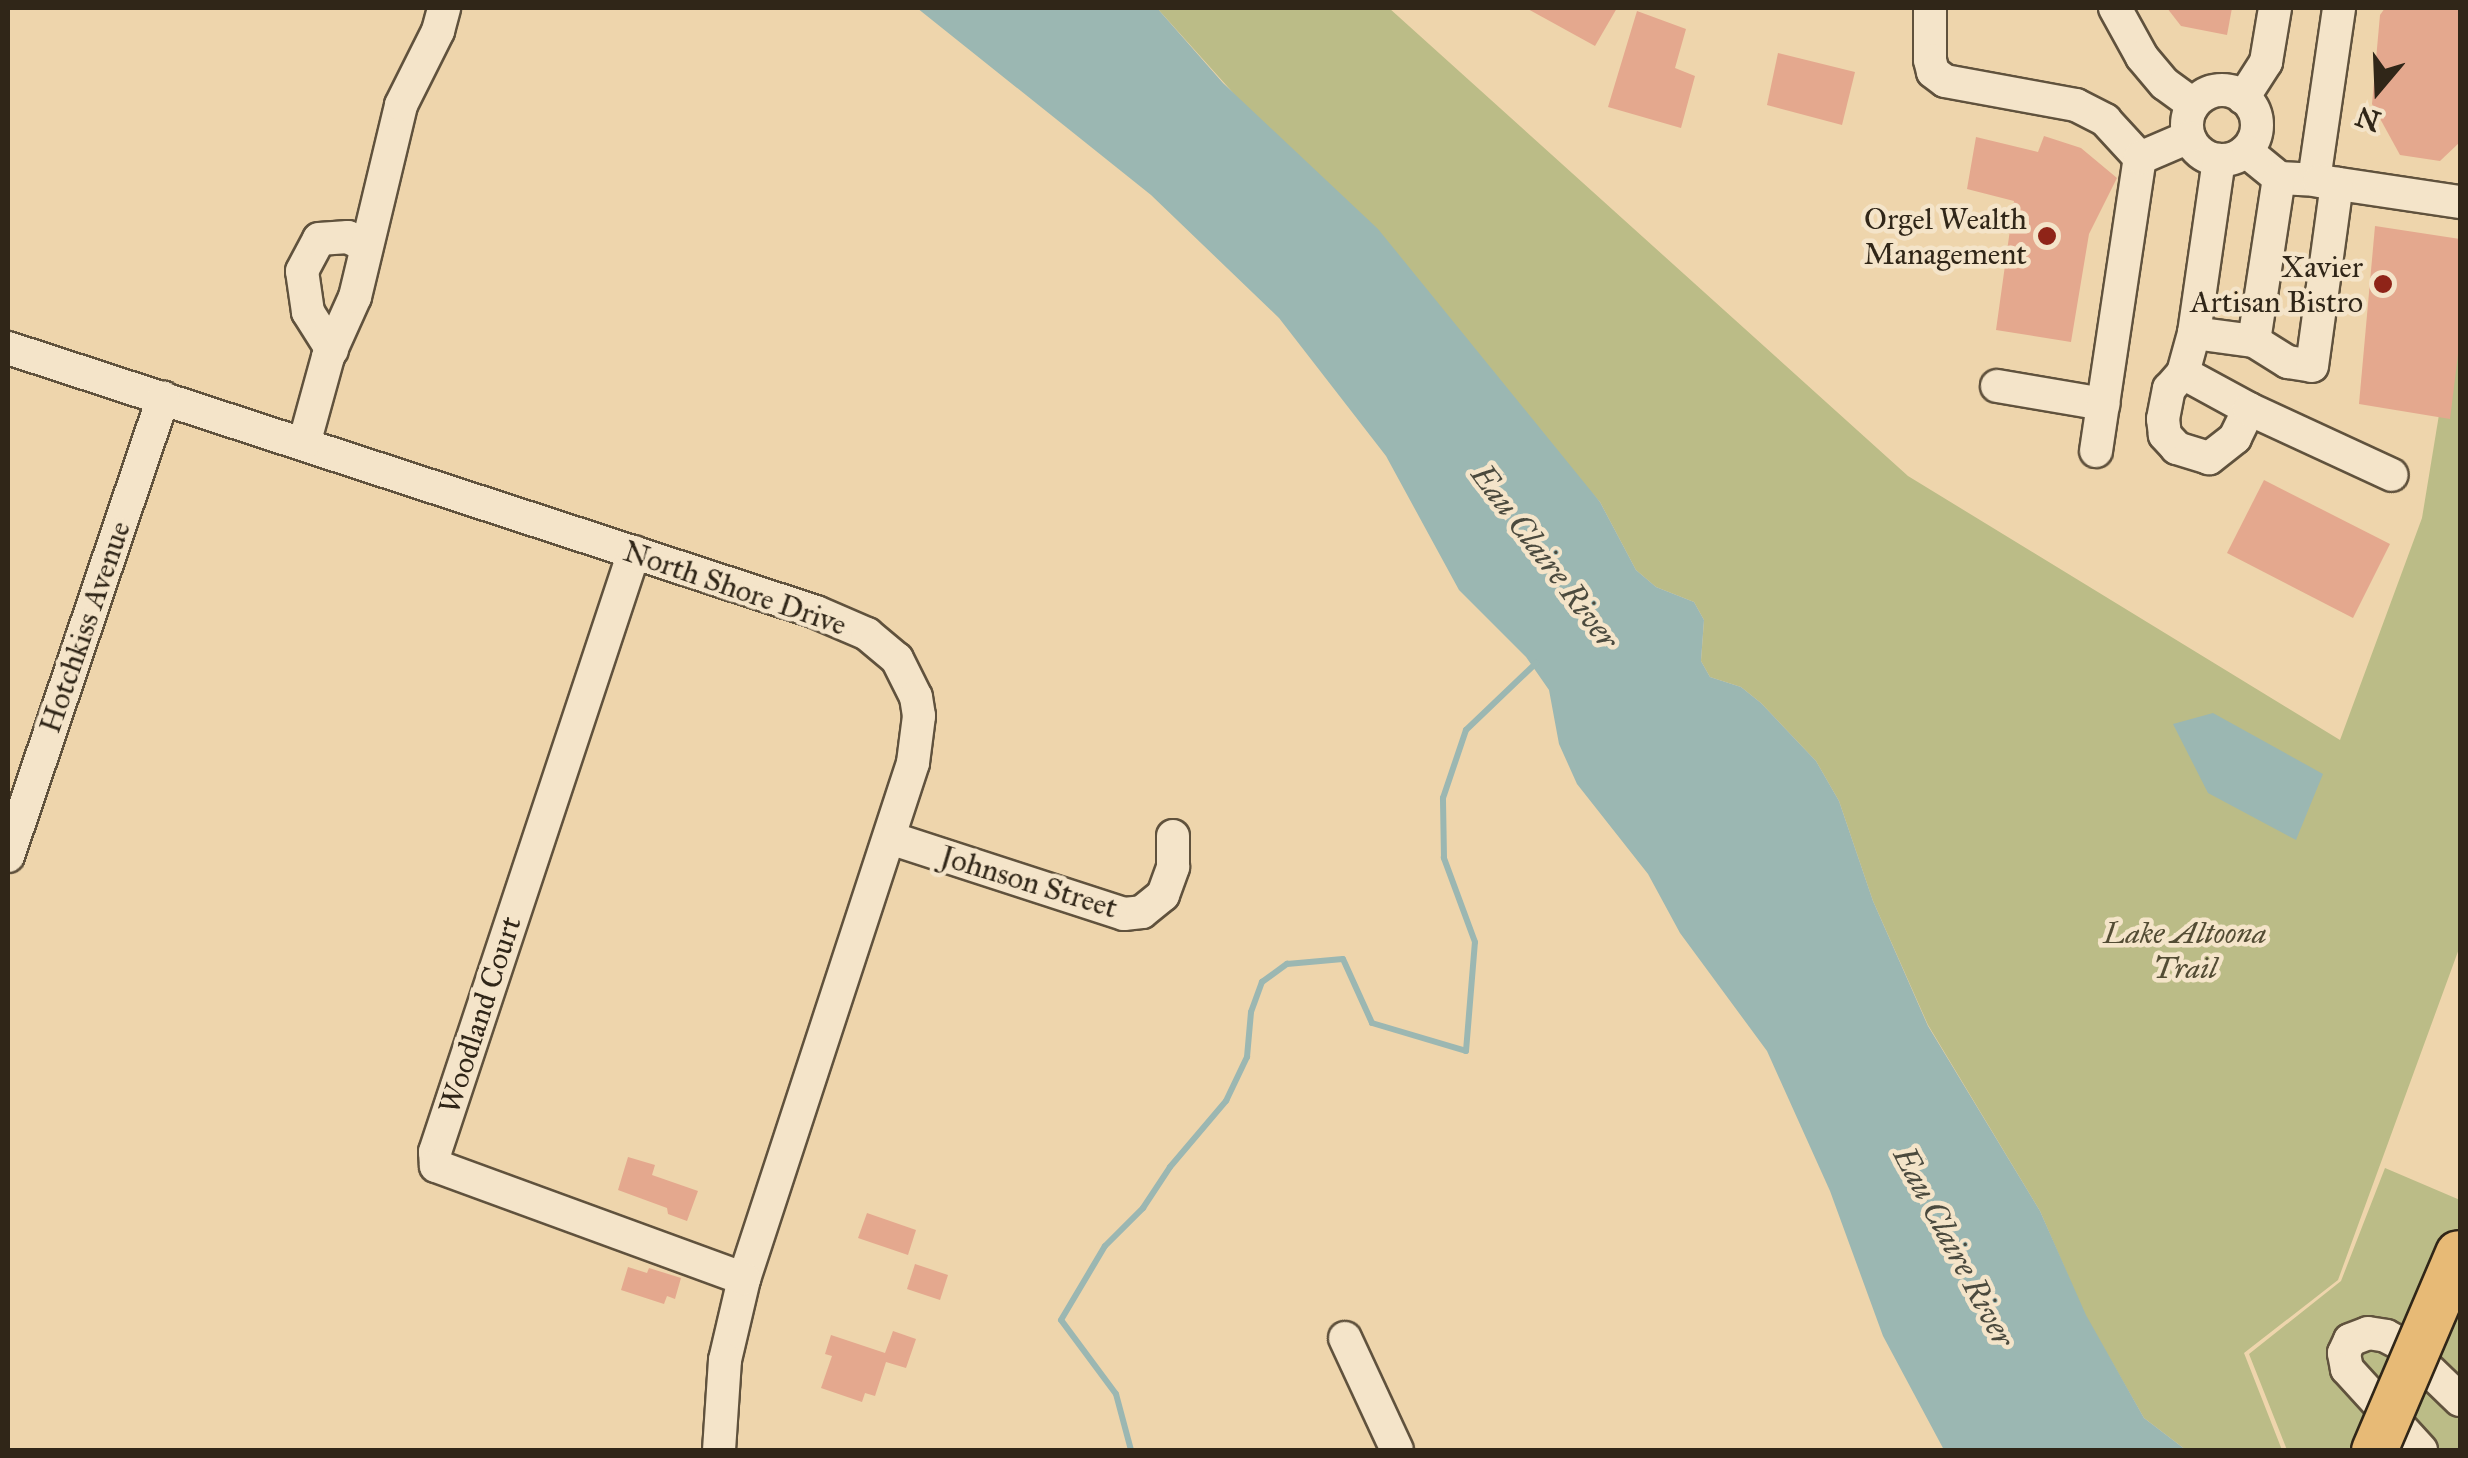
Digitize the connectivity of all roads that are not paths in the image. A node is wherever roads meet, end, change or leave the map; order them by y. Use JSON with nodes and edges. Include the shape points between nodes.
{"nodes":[{"id":1,"x":444,"y":8,"type":"edge"},
{"id":2,"x":1930,"y":8,"type":"edge"},
{"id":3,"x":2115,"y":8,"type":"edge"},
{"id":4,"x":2275,"y":8,"type":"edge"},
{"id":5,"x":2339,"y":8,"type":"edge"},
{"id":6,"x":2243,"y":98,"type":"junction"},
{"id":7,"x":2194,"y":104,"type":"junction"},
{"id":8,"x":2189,"y":137,"type":"junction"},
{"id":9,"x":2233,"y":155,"type":"junction"},
{"id":10,"x":2140,"y":158,"type":"junction"},
{"id":11,"x":2279,"y":178,"type":"junction"},
{"id":12,"x":2326,"y":182,"type":"junction"},
{"id":13,"x":2460,"y":202,"type":"edge"},
{"id":14,"x":366,"y":246,"type":"junction"},
{"id":15,"x":2194,"y":333,"type":"junction"},
{"id":16,"x":2254,"y":341,"type":"junction"},
{"id":17,"x":8,"y":348,"type":"edge"},
{"id":18,"x":332,"y":350,"type":"junction"},
{"id":19,"x":2183,"y":373,"type":"junction"},
{"id":20,"x":1997,"y":386,"type":"dead end"},
{"id":21,"x":163,"y":398,"type":"junction"},
{"id":22,"x":2103,"y":404,"type":"junction"},
{"id":23,"x":2249,"y":409,"type":"junction"},
{"id":24,"x":304,"y":444,"type":"junction"},
{"id":25,"x":2096,"y":451,"type":"dead end"},
{"id":26,"x":2392,"y":475,"type":"dead end"},
{"id":27,"x":634,"y":552,"type":"junction"},
{"id":28,"x":1174,"y":836,"type":"dead end"},
{"id":29,"x":890,"y":838,"type":"junction"},
{"id":30,"x":8,"y":856,"type":"edge"},
{"id":31,"x":2458,"y":1253,"type":"dead end"},
{"id":32,"x":744,"y":1279,"type":"junction"},
{"id":33,"x":1344,"y":1338,"type":"dead end"},
{"id":34,"x":2460,"y":1400,"type":"edge"},
{"id":35,"x":719,"y":1450,"type":"edge"},
{"id":36,"x":1397,"y":1450,"type":"edge"},
{"id":37,"x":2374,"y":1450,"type":"edge"},
{"id":38,"x":2421,"y":1450,"type":"edge"}],
"edges":[{"from":1,"to":14,"type":"street","via":[[402,105]]},
{"from":2,"to":10,"type":"street","via":[[1930,60],[1945,81],[2076,105],[2106,120]]},
{"from":3,"to":7,"type":"street","via":[[2142,57]]},
{"from":4,"to":6,"type":"street","via":[[2266,62]]},
{"from":5,"to":12,"type":"street"},
{"from":6,"to":7,"type":"street","via":[[2217,91]]},
{"from":6,"to":9,"type":"street","via":[[2256,124]]},
{"from":7,"to":8,"type":"street"},
{"from":8,"to":9,"type":"street","via":[[2200,153]]},
{"from":8,"to":10,"type":"street"},
{"from":9,"to":11,"type":"street"},
{"from":9,"to":15,"type":"street"},
{"from":10,"to":22,"type":"street"},
{"from":11,"to":12,"type":"street"},
{"from":11,"to":16,"type":"street"},
{"from":12,"to":13,"type":"street"},
{"from":12,"to":16,"type":"street","via":[[2312,366],[2288,362]]},
{"from":14,"to":18,"type":"street","via":[[356,297]]},
{"from":14,"to":18,"type":"street","via":[[348,237],[319,239],[302,271],[308,312]]},
{"from":15,"to":16,"type":"street"},
{"from":15,"to":19,"type":"street"},
{"from":17,"to":21,"type":"street","name":"North Shore Drive"},
{"from":18,"to":24,"type":"street"},
{"from":19,"to":23,"type":"street"},
{"from":19,"to":23,"type":"street","via":[[2169,389],[2163,419],[2176,448],[2209,458],[2222,452]]},
{"from":20,"to":22,"type":"street"},
{"from":21,"to":24,"type":"street","name":"North Shore Drive"},
{"from":21,"to":30,"type":"street","name":"Hotchkiss Avenue"},
{"from":22,"to":25,"type":"street"},
{"from":23,"to":26,"type":"street"},
{"from":24,"to":27,"type":"street","name":"North Shore Drive"},
{"from":27,"to":29,"type":"street","name":"North Shore Drive","via":[[846,624],[897,660],[920,716]]},
{"from":27,"to":32,"type":"street","name":"Woodland Court","via":[[435,1152],[436,1166]]},
{"from":28,"to":29,"type":"street","name":"Johnson Street","via":[[1163,894],[1142,912],[1124,914]]},
{"from":29,"to":32,"type":"street","name":"North Shore Drive"},
{"from":31,"to":37,"type":"highway","bridge":true},
{"from":32,"to":35,"type":"street","name":"North Shore Drive","via":[[725,1360]]},
{"from":33,"to":36,"type":"street"},
{"from":34,"to":38,"type":"street","via":[[2386,1336],[2350,1340],[2347,1369]]}]}
